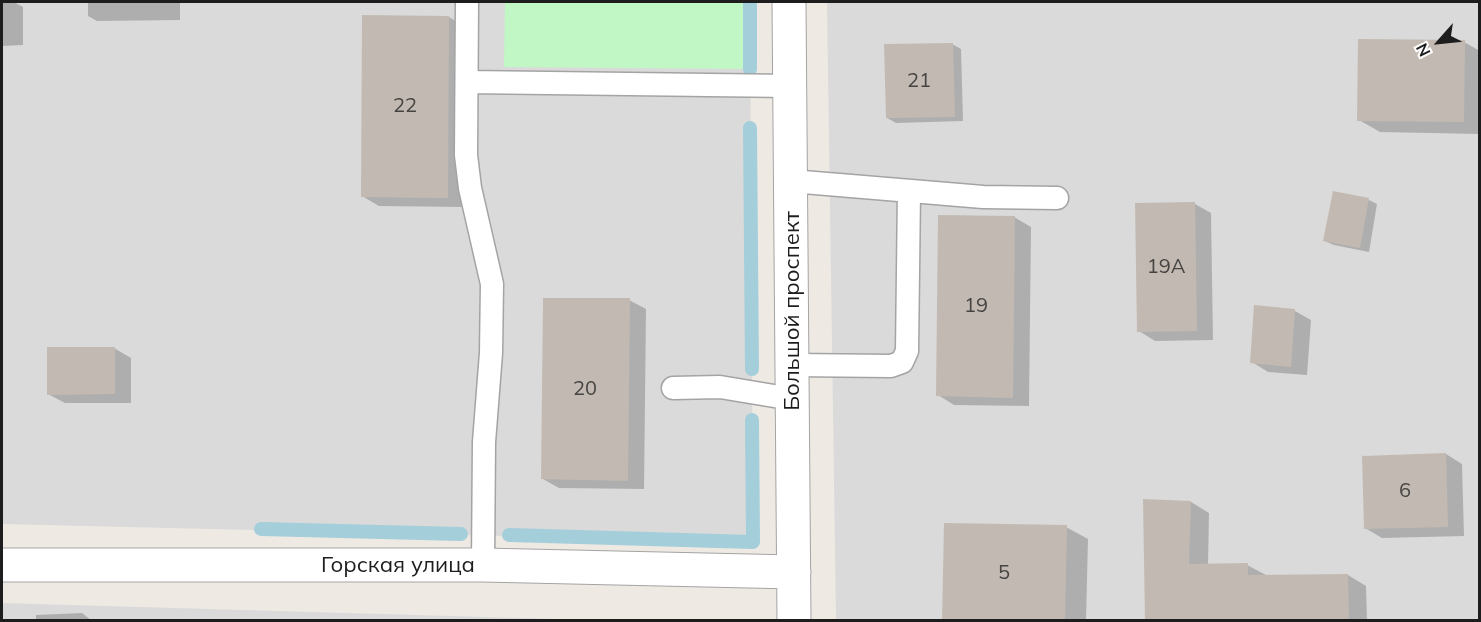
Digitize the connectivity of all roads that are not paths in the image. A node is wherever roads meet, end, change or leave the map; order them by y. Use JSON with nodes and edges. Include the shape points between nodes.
{"nodes":[{"id":1,"x":467,"y":2,"type":"edge"},
{"id":2,"x":789,"y":2,"type":"edge"},
{"id":3,"x":467,"y":82,"type":"junction"},
{"id":4,"x":790,"y":86,"type":"junction"},
{"id":5,"x":791,"y":182,"type":"junction"},
{"id":6,"x":909,"y":191,"type":"junction"},
{"id":7,"x":1057,"y":198,"type":"dead end"},
{"id":8,"x":792,"y":365,"type":"junction"},
{"id":9,"x":673,"y":388,"type":"dead end"},
{"id":10,"x":792,"y":399,"type":"junction"},
{"id":11,"x":2,"y":565,"type":"edge"},
{"id":12,"x":483,"y":565,"type":"junction"},
{"id":13,"x":794,"y":572,"type":"junction"},
{"id":14,"x":794,"y":621,"type":"edge"}],
"edges":[{"from":1,"to":3,"type":"lane"},
{"from":2,"to":4,"type":"street","name":"Большой проспект"},
{"from":3,"to":4,"type":"lane"},
{"from":3,"to":12,"type":"lane","via":[[466,155],[492,284]]},
{"from":4,"to":5,"type":"street","name":"Большой проспект"},
{"from":5,"to":6,"type":"lane"},
{"from":5,"to":8,"type":"street","name":"Большой проспект"},
{"from":6,"to":7,"type":"lane"},
{"from":6,"to":8,"type":"lane","via":[[907,351],[902,362],[891,366]]},
{"from":8,"to":10,"type":"street","name":"Большой проспект"},
{"from":9,"to":10,"type":"lane","via":[[720,387]]},
{"from":10,"to":13,"type":"street","name":"Большой проспект"},
{"from":11,"to":12,"type":"street","name":"Горская улица"},
{"from":12,"to":13,"type":"street","name":"Горская улица"},
{"from":13,"to":14,"type":"street","name":"Большой проспект"}]}
